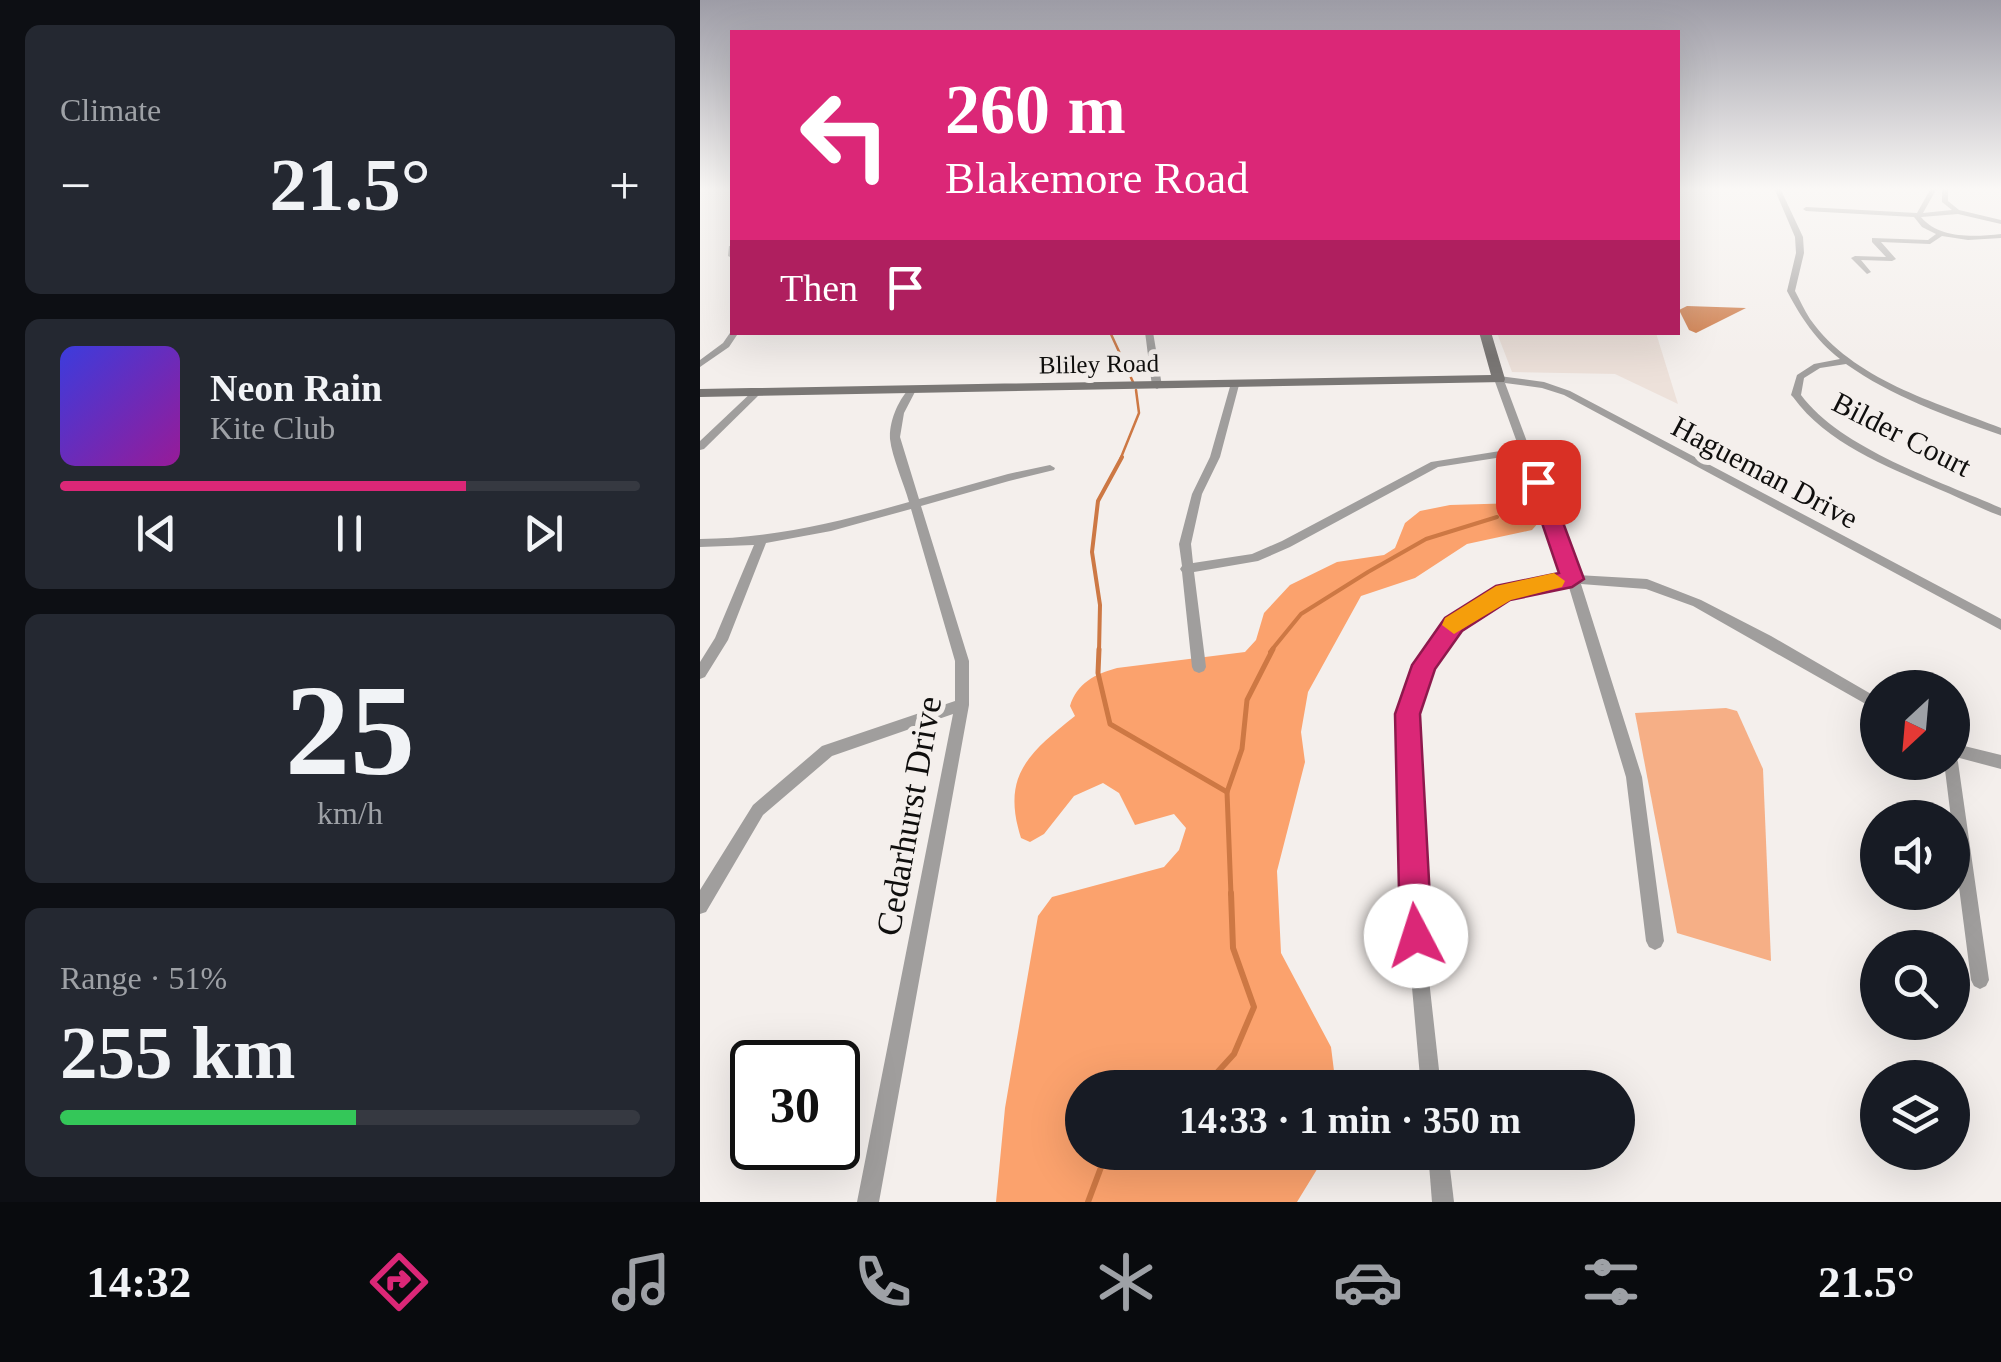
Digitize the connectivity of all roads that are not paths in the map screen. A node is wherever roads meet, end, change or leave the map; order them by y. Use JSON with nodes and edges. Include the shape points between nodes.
{"nodes":[{"id":1,"x":1799,"y":244,"type":"edge"},
{"id":2,"x":1879,"y":244,"type":"edge"},
{"id":3,"x":1867,"y":272,"type":"dead end"},
{"id":4,"x":732,"y":335,"type":"edge"},
{"id":5,"x":1149,"y":335,"type":"edge"},
{"id":6,"x":1486,"y":335,"type":"edge"},
{"id":7,"x":1845,"y":361,"type":"junction"},
{"id":8,"x":700,"y":364,"type":"edge"},
{"id":9,"x":1499,"y":379,"type":"junction"},
{"id":10,"x":1234,"y":385,"type":"junction"},
{"id":11,"x":1157,"y":386,"type":"junction"},
{"id":12,"x":911,"y":390,"type":"junction"},
{"id":13,"x":758,"y":392,"type":"junction"},
{"id":14,"x":700,"y":393,"type":"edge"},
{"id":15,"x":2001,"y":432,"type":"edge"},
{"id":16,"x":700,"y":447,"type":"edge"},
{"id":17,"x":1526,"y":450,"type":"junction"},
{"id":18,"x":1050,"y":468,"type":"dead end"},
{"id":19,"x":913,"y":506,"type":"junction"},
{"id":20,"x":2001,"y":512,"type":"edge"},
{"id":21,"x":761,"y":541,"type":"junction"},
{"id":22,"x":700,"y":543,"type":"edge"},
{"id":23,"x":1186,"y":569,"type":"junction"},
{"id":24,"x":1572,"y":579,"type":"junction"},
{"id":25,"x":2001,"y":626,"type":"edge"},
{"id":26,"x":1199,"y":666,"type":"dead end"},
{"id":27,"x":700,"y":673,"type":"edge"},
{"id":28,"x":1860,"y":695,"type":"edge"},
{"id":29,"x":962,"y":705,"type":"junction"},
{"id":30,"x":1970,"y":753,"type":"edge"},
{"id":31,"x":2001,"y":762,"type":"edge"},
{"id":32,"x":1953,"y":780,"type":"edge"},
{"id":33,"x":700,"y":906,"type":"edge"},
{"id":34,"x":1655,"y":942,"type":"dead end"},
{"id":35,"x":1980,"y":980,"type":"dead end"},
{"id":36,"x":1430,"y":1070,"type":"edge"},
{"id":37,"x":1440,"y":1170,"type":"edge"},
{"id":38,"x":868,"y":1202,"type":"edge"},
{"id":39,"x":1443,"y":1202,"type":"edge"}],
"edges":[{"from":1,"to":7,"type":"street","via":[[1793,296]]},
{"from":2,"to":3,"type":"street","via":[[1892,259],[1855,258]]},
{"from":4,"to":8,"type":"street"},
{"from":5,"to":11,"type":"street"},
{"from":6,"to":9,"type":"street"},
{"from":7,"to":15,"type":"street"},
{"from":7,"to":20,"type":"street","name":"Bilder Court","via":[[1800,376],[1796,395],[1812,418]]},
{"from":9,"to":10,"type":"street","name":"Bliley Road"},
{"from":9,"to":17,"type":"street"},
{"from":9,"to":25,"type":"street","name":"Hagueman Drive","via":[[1568,393]]},
{"from":10,"to":11,"type":"street","name":"Bliley Road"},
{"from":10,"to":23,"type":"street","via":[[1215,457],[1197,494]]},
{"from":11,"to":12,"type":"street","name":"Bliley Road"},
{"from":12,"to":13,"type":"street","name":"Bliley Road"},
{"from":12,"to":19,"type":"street","name":"Cedarhurst Drive","via":[[894,437]]},
{"from":13,"to":14,"type":"street","name":"Bliley Road"},
{"from":13,"to":16,"type":"street"},
{"from":17,"to":23,"type":"street","via":[[1435,464],[1254,558]]},
{"from":17,"to":24,"type":"street"},
{"from":18,"to":19,"type":"street"},
{"from":19,"to":21,"type":"street"},
{"from":19,"to":29,"type":"street","name":"Cedarhurst Drive","via":[[962,661]]},
{"from":21,"to":22,"type":"street"},
{"from":21,"to":27,"type":"street","via":[[721,640]]},
{"from":23,"to":26,"type":"street"},
{"from":24,"to":28,"type":"street","via":[[1646,584],[1697,604]]},
{"from":24,"to":34,"type":"street","via":[[1634,778]]},
{"from":24,"to":36,"type":"street","via":[[1504,592],[1454,624],[1424,665],[1408,714],[1412,898]]},
{"from":29,"to":33,"type":"street","via":[[827,751],[758,810]]},
{"from":29,"to":38,"type":"street","name":"Cedarhurst Drive"},
{"from":30,"to":31,"type":"street"},
{"from":32,"to":35,"type":"street"},
{"from":37,"to":39,"type":"street"}]}
